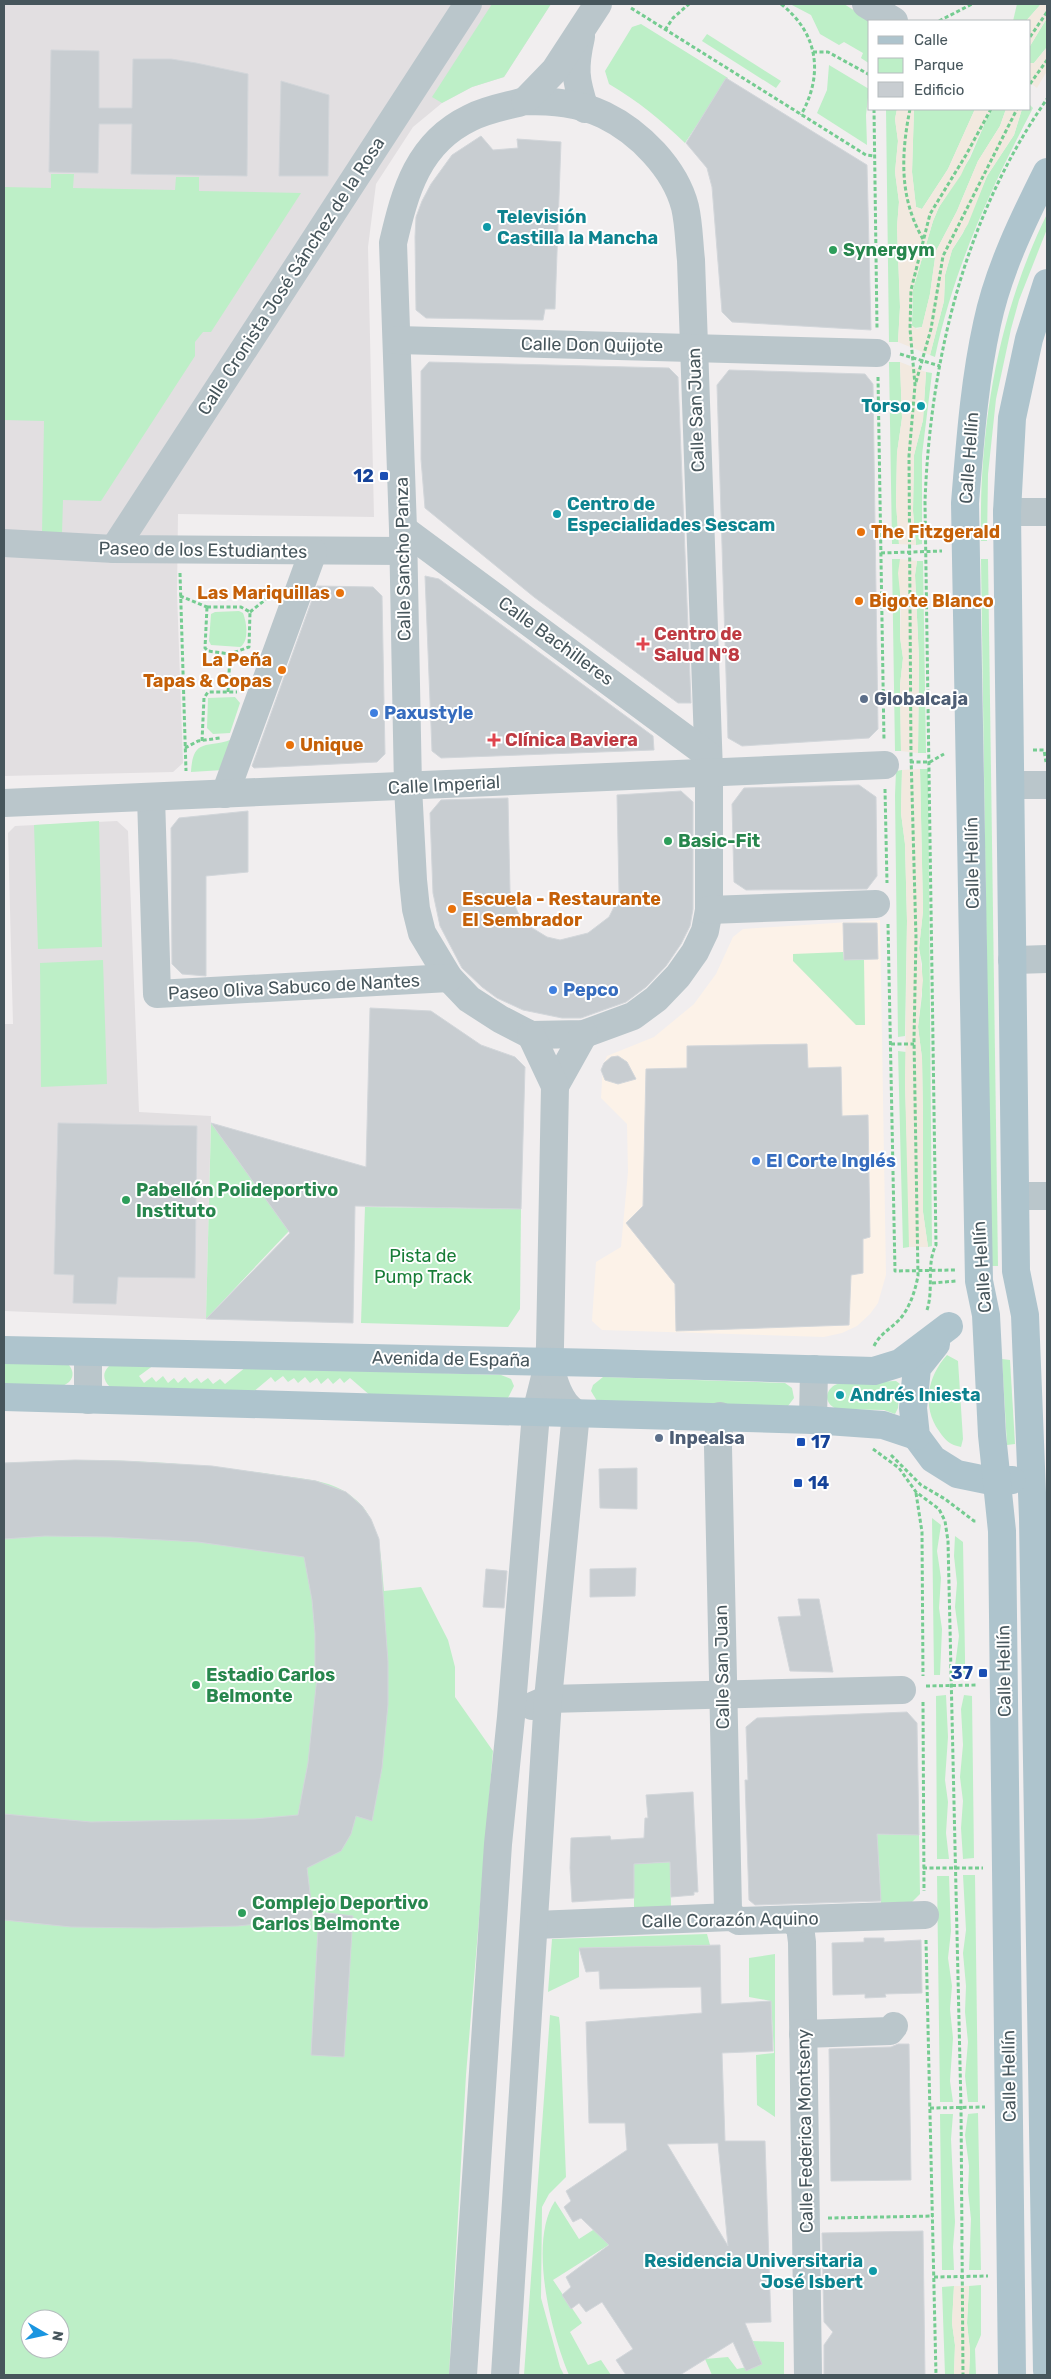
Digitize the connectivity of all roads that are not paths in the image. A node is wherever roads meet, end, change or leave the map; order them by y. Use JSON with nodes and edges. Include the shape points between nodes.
{"nodes":[{"id":1,"x":468,"y":4,"type":"edge"},
{"id":2,"x":598,"y":4,"type":"edge"},
{"id":3,"x":866,"y":4,"type":"edge"},
{"id":4,"x":892,"y":20,"type":"edge"},
{"id":5,"x":583,"y":27,"type":"junction"},
{"id":6,"x":526,"y":101,"type":"junction"},
{"id":7,"x":585,"y":109,"type":"junction"},
{"id":8,"x":1047,"y":172,"type":"edge"},
{"id":9,"x":1047,"y":283,"type":"edge"},
{"id":10,"x":397,"y":340,"type":"junction"},
{"id":11,"x":694,"y":347,"type":"junction"},
{"id":12,"x":877,"y":353,"type":"road end"},
{"id":13,"x":1007,"y":512,"type":"junction"},
{"id":14,"x":1047,"y":512,"type":"edge"},
{"id":15,"x":403,"y":540,"type":"junction"},
{"id":16,"x":4,"y":543,"type":"edge"},
{"id":17,"x":114,"y":549,"type":"junction"},
{"id":18,"x":313,"y":552,"type":"junction"},
{"id":19,"x":709,"y":763,"type":"junction"},
{"id":20,"x":885,"y":765,"type":"road end"},
{"id":21,"x":1011,"y":785,"type":"junction"},
{"id":22,"x":1047,"y":785,"type":"edge"},
{"id":23,"x":408,"y":787,"type":"junction"},
{"id":24,"x":225,"y":794,"type":"junction"},
{"id":25,"x":151,"y":797,"type":"junction"},
{"id":26,"x":4,"y":803,"type":"edge"},
{"id":27,"x":884,"y":901,"type":"road end"},
{"id":28,"x":709,"y":910,"type":"junction"},
{"id":29,"x":1012,"y":960,"type":"junction"},
{"id":30,"x":1047,"y":960,"type":"edge"},
{"id":31,"x":449,"y":978,"type":"junction"},
{"id":32,"x":584,"y":1034,"type":"junction"},
{"id":33,"x":531,"y":1035,"type":"junction"},
{"id":34,"x":555,"y":1086,"type":"junction"},
{"id":35,"x":1016,"y":1196,"type":"junction"},
{"id":36,"x":1047,"y":1196,"type":"edge"},
{"id":37,"x":986,"y":1315,"type":"junction"},
{"id":38,"x":1036,"y":1322,"type":"edge"},
{"id":39,"x":949,"y":1326,"type":"junction"},
{"id":40,"x":4,"y":1350,"type":"edge"},
{"id":41,"x":88,"y":1352,"type":"junction"},
{"id":42,"x":549,"y":1361,"type":"junction"},
{"id":43,"x":814,"y":1369,"type":"junction"},
{"id":44,"x":4,"y":1397,"type":"edge"},
{"id":45,"x":88,"y":1400,"type":"junction"},
{"id":46,"x":576,"y":1413,"type":"junction"},
{"id":47,"x":536,"y":1414,"type":"junction"},
{"id":48,"x":720,"y":1416,"type":"junction"},
{"id":49,"x":813,"y":1420,"type":"junction"},
{"id":50,"x":916,"y":1436,"type":"junction"},
{"id":51,"x":1040,"y":1473,"type":"edge"},
{"id":52,"x":996,"y":1482,"type":"junction"},
{"id":53,"x":1041,"y":1685,"type":"edge"},
{"id":54,"x":902,"y":1690,"type":"road end"},
{"id":55,"x":722,"y":1693,"type":"junction"},
{"id":56,"x":548,"y":1699,"type":"junction"},
{"id":57,"x":511,"y":1716,"type":"junction"},
{"id":58,"x":925,"y":1915,"type":"dead end"},
{"id":59,"x":732,"y":1917,"type":"junction"},
{"id":60,"x":792,"y":1920,"type":"junction"},
{"id":61,"x":535,"y":1925,"type":"junction"},
{"id":62,"x":1044,"y":1954,"type":"edge"},
{"id":63,"x":894,"y":2026,"type":"dead end"},
{"id":64,"x":804,"y":2034,"type":"junction"},
{"id":65,"x":1045,"y":2045,"type":"edge"},
{"id":66,"x":1047,"y":2371,"type":"edge"},
{"id":67,"x":463,"y":2375,"type":"edge"},
{"id":68,"x":505,"y":2375,"type":"edge"},
{"id":69,"x":808,"y":2375,"type":"edge"},
{"id":70,"x":1012,"y":2375,"type":"edge"}],
"edges":[{"from":1,"to":17,"type":"street","name":"Calle Cronista José Sánchez de la Rosa"},
{"from":2,"to":5,"type":"street"},
{"from":3,"to":4,"type":"street"},
{"from":5,"to":6,"type":"street","via":[[555,70]]},
{"from":5,"to":7,"type":"street","via":[[575,63]]},
{"from":6,"to":7,"type":"street","name":"Calle San Juan","via":[[553,102]]},
{"from":6,"to":10,"type":"street","name":"Calle Sancho Panza","via":[[471,117],[443,135],[420,163],[404,198],[394,243]]},
{"from":7,"to":11,"type":"street","name":"Calle San Juan","via":[[603,115],[638,138],[661,160],[677,190],[689,232]]},
{"from":8,"to":37,"type":"main road","name":"Calle Hellín","via":[[1014,238],[987,323],[972,410],[965,503],[979,1271]]},
{"from":9,"to":13,"type":"main road","name":"Calle Hellín","via":[[1029,339],[1012,418]]},
{"from":10,"to":11,"type":"street","name":"Calle Don Quijote"},
{"from":10,"to":15,"type":"street","name":"Calle Sancho Panza"},
{"from":11,"to":12,"type":"street","name":"Calle Don Quijote"},
{"from":11,"to":19,"type":"street","name":"Calle San Juan"},
{"from":13,"to":14,"type":"street"},
{"from":13,"to":21,"type":"main road","name":"Calle Hellín"},
{"from":15,"to":18,"type":"street","name":"Paseo de los Estudiantes"},
{"from":15,"to":19,"type":"street","name":"Calle Bachilleres"},
{"from":15,"to":23,"type":"street","name":"Calle Sancho Panza"},
{"from":16,"to":17,"type":"street","name":"Paseo de los Estudiantes"},
{"from":17,"to":18,"type":"street","name":"Paseo de los Estudiantes"},
{"from":18,"to":24,"type":"street"},
{"from":19,"to":20,"type":"street","name":"Calle Imperial"},
{"from":19,"to":23,"type":"street","name":"Calle Imperial"},
{"from":19,"to":28,"type":"street","name":"Calle San Juan"},
{"from":21,"to":22,"type":"street"},
{"from":21,"to":29,"type":"main road","name":"Calle Hellín"},
{"from":23,"to":24,"type":"street","name":"Calle Imperial"},
{"from":23,"to":31,"type":"street","name":"Calle Sancho Panza","via":[[416,909],[422,933]]},
{"from":24,"to":25,"type":"street","name":"Calle Imperial"},
{"from":25,"to":26,"type":"street","name":"Calle Imperial"},
{"from":25,"to":31,"type":"street","name":"Paseo Oliva Sabuco de Nantes","via":[[157,994]]},
{"from":27,"to":28,"type":"street"},
{"from":28,"to":32,"type":"street","name":"Calle San Juan","via":[[695,952],[661,993],[633,1016]]},
{"from":29,"to":30,"type":"street"},
{"from":29,"to":35,"type":"main road","name":"Calle Hellín"},
{"from":31,"to":33,"type":"street","name":"Calle Sancho Panza","via":[[469,999]]},
{"from":32,"to":33,"type":"street","name":"Calle San Juan"},
{"from":32,"to":34,"type":"street"},
{"from":33,"to":34,"type":"street"},
{"from":34,"to":42,"type":"street"},
{"from":35,"to":36,"type":"street"},
{"from":35,"to":38,"type":"main road","name":"Calle Hellín","via":[[1016,1271]]},
{"from":37,"to":38,"type":"main road","name":"Avenida de España"},
{"from":37,"to":39,"type":"main road","name":"Avenida de España"},
{"from":37,"to":52,"type":"main road","name":"Calle Hellín"},
{"from":38,"to":51,"type":"main road","name":"Calle Hellín"},
{"from":39,"to":43,"type":"main road","name":"Avenida de España","via":[[900,1363],[874,1371]]},
{"from":39,"to":50,"type":"main road","via":[[917,1368],[913,1408]]},
{"from":40,"to":41,"type":"main road","name":"Avenida de España"},
{"from":41,"to":42,"type":"main road","name":"Avenida de España"},
{"from":41,"to":45,"type":"street"},
{"from":42,"to":43,"type":"main road","name":"Avenida de España"},
{"from":42,"to":46,"type":"street","via":[[563,1399]]},
{"from":42,"to":47,"type":"street"},
{"from":43,"to":49,"type":"street"},
{"from":44,"to":45,"type":"main road"},
{"from":45,"to":47,"type":"main road"},
{"from":46,"to":47,"type":"main road"},
{"from":46,"to":48,"type":"main road"},
{"from":46,"to":56,"type":"street"},
{"from":47,"to":57,"type":"street"},
{"from":48,"to":49,"type":"main road"},
{"from":48,"to":55,"type":"street","name":"Calle San Juan"},
{"from":49,"to":50,"type":"main road","via":[[872,1423]]},
{"from":50,"to":52,"type":"main road","via":[[933,1459],[958,1474]]},
{"from":51,"to":52,"type":"main road"},
{"from":51,"to":53,"type":"main road","name":"Calle Hellín"},
{"from":52,"to":70,"type":"main road","name":"Calle Hellín","via":[[1002,1531]]},
{"from":53,"to":62,"type":"main road","name":"Calle Hellín"},
{"from":54,"to":55,"type":"street"},
{"from":55,"to":56,"type":"street"},
{"from":55,"to":59,"type":"street","name":"Calle San Juan","via":[[728,1910]]},
{"from":56,"to":57,"type":"street"},
{"from":56,"to":61,"type":"street"},
{"from":57,"to":67,"type":"street","via":[[498,1844]]},
{"from":58,"to":60,"type":"street","name":"Calle Corazón Aquino"},
{"from":59,"to":60,"type":"street","name":"Calle Corazón Aquino","via":[[738,1921]]},
{"from":59,"to":61,"type":"street","name":"Calle Corazón Aquino"},
{"from":60,"to":64,"type":"street","name":"Calle Federica Montseny","via":[[800,1927],[802,1942]]},
{"from":61,"to":68,"type":"street"},
{"from":62,"to":65,"type":"main road","name":"Calle Hellín"},
{"from":63,"to":64,"type":"street","via":[[890,2031]]},
{"from":64,"to":69,"type":"street","name":"Calle Federica Montseny"},
{"from":65,"to":66,"type":"main road","name":"Calle Hellín"}]}
